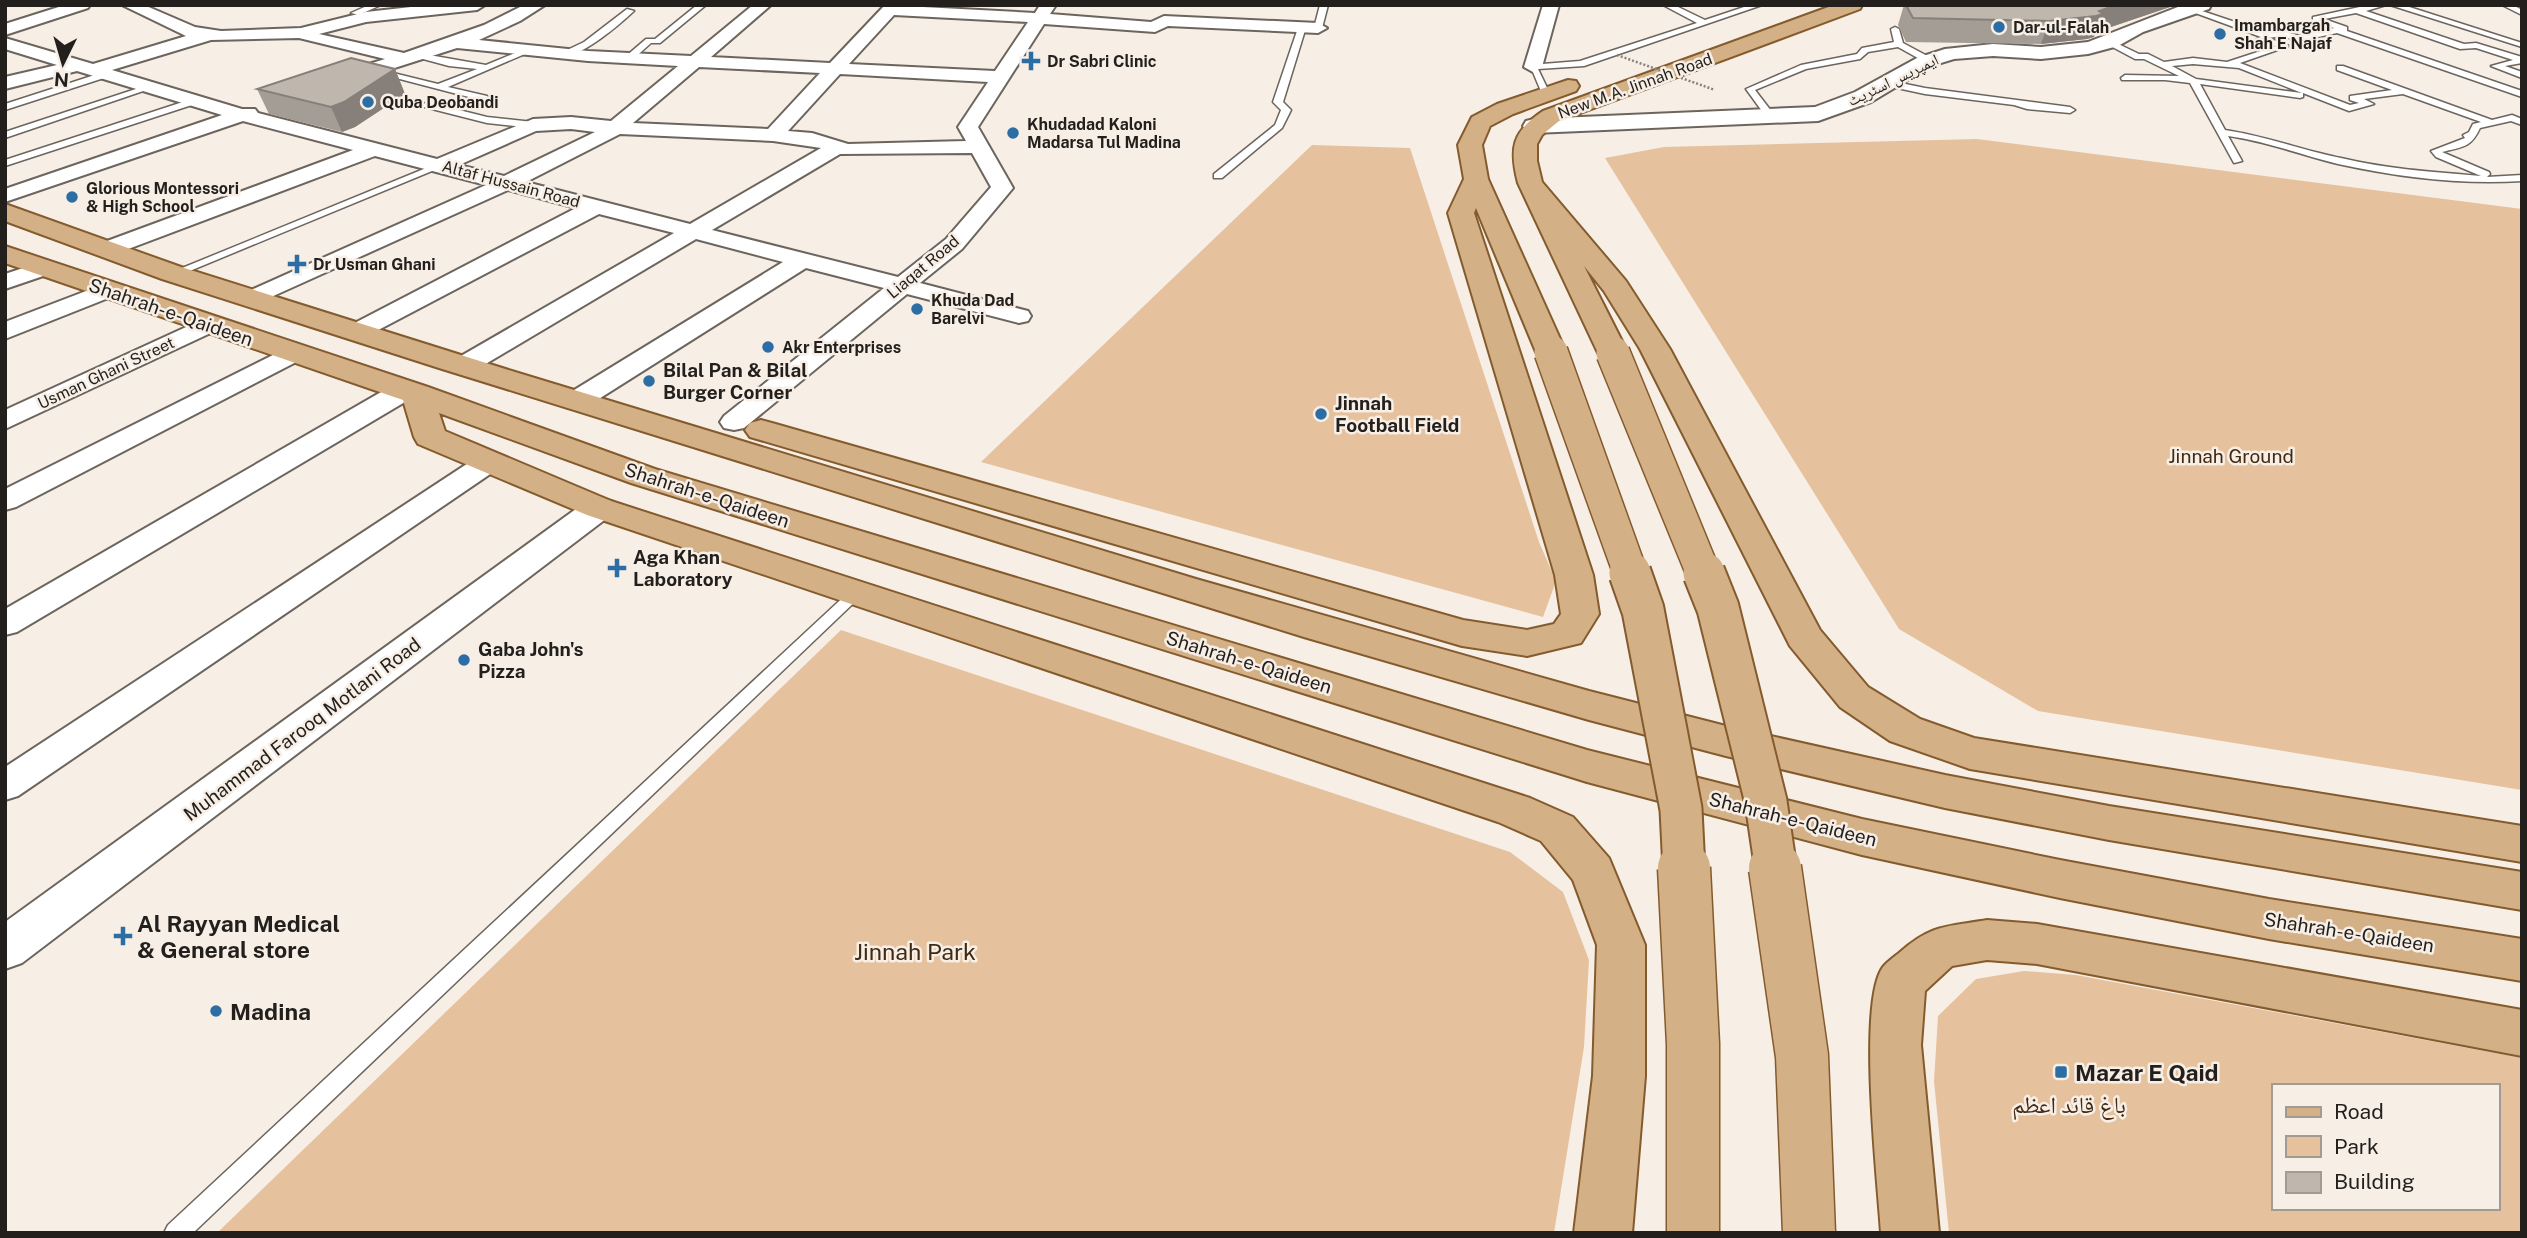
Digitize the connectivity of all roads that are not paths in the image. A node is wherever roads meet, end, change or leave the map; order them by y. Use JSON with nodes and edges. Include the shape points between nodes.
{"nodes":[{"id":1,"x":82,"y":5,"type":"edge"},
{"id":2,"x":130,"y":5,"type":"edge"},
{"id":3,"x":477,"y":5,"type":"edge"},
{"id":4,"x":537,"y":5,"type":"edge"},
{"id":5,"x":702,"y":5,"type":"edge"},
{"id":6,"x":763,"y":5,"type":"edge"},
{"id":7,"x":1324,"y":5,"type":"edge"},
{"id":8,"x":1551,"y":5,"type":"edge"},
{"id":9,"x":1667,"y":5,"type":"edge"},
{"id":10,"x":1731,"y":5,"type":"edge"},
{"id":11,"x":1853,"y":5,"type":"edge"},
{"id":12,"x":2344,"y":5,"type":"edge"},
{"id":13,"x":2382,"y":5,"type":"edge"},
{"id":14,"x":2394,"y":5,"type":"edge"},
{"id":15,"x":2505,"y":5,"type":"edge"},
{"id":16,"x":2197,"y":7,"type":"edge"},
{"id":17,"x":892,"y":8,"type":"edge"},
{"id":18,"x":1768,"y":8,"type":"edge"},
{"id":19,"x":416,"y":9,"type":"edge"},
{"id":20,"x":1742,"y":10,"type":"junction"},
{"id":21,"x":374,"y":11,"type":"edge"},
{"id":22,"x":2360,"y":11,"type":"junction"},
{"id":23,"x":630,"y":12,"type":"dead end"},
{"id":24,"x":1043,"y":12,"type":"edge"},
{"id":25,"x":2522,"y":13,"type":"edge"},
{"id":26,"x":1704,"y":23,"type":"junction"},
{"id":27,"x":1310,"y":27,"type":"junction"},
{"id":28,"x":1895,"y":29,"type":"dead end"},
{"id":29,"x":5,"y":30,"type":"edge"},
{"id":30,"x":2337,"y":30,"type":"junction"},
{"id":31,"x":301,"y":33,"type":"junction"},
{"id":32,"x":205,"y":36,"type":"junction"},
{"id":33,"x":2267,"y":36,"type":"junction"},
{"id":34,"x":5,"y":43,"type":"edge"},
{"id":35,"x":453,"y":43,"type":"junction"},
{"id":36,"x":2109,"y":43,"type":"junction"},
{"id":37,"x":1899,"y":44,"type":"junction"},
{"id":38,"x":530,"y":50,"type":"junction"},
{"id":39,"x":2494,"y":51,"type":"junction"},
{"id":40,"x":566,"y":54,"type":"junction"},
{"id":41,"x":408,"y":56,"type":"junction"},
{"id":42,"x":628,"y":59,"type":"junction"},
{"id":43,"x":1928,"y":60,"type":"junction"},
{"id":44,"x":2522,"y":60,"type":"edge"},
{"id":45,"x":696,"y":62,"type":"junction"},
{"id":46,"x":2163,"y":65,"type":"junction"},
{"id":47,"x":2224,"y":66,"type":"junction"},
{"id":48,"x":488,"y":67,"type":"junction"},
{"id":49,"x":1532,"y":68,"type":"junction"},
{"id":50,"x":2340,"y":68,"type":"dead end"},
{"id":51,"x":834,"y":69,"type":"junction"},
{"id":52,"x":92,"y":70,"type":"junction"},
{"id":53,"x":369,"y":70,"type":"junction"},
{"id":54,"x":2522,"y":75,"type":"edge"},
{"id":55,"x":1001,"y":77,"type":"junction"},
{"id":56,"x":2124,"y":78,"type":"dead end"},
{"id":57,"x":2193,"y":80,"type":"junction"},
{"id":58,"x":5,"y":83,"type":"edge"},
{"id":59,"x":1886,"y":83,"type":"junction"},
{"id":60,"x":150,"y":87,"type":"junction"},
{"id":61,"x":439,"y":87,"type":"junction"},
{"id":62,"x":318,"y":88,"type":"edge"},
{"id":63,"x":2403,"y":92,"type":"junction"},
{"id":64,"x":1546,"y":94,"type":"junction"},
{"id":65,"x":2522,"y":94,"type":"edge"},
{"id":66,"x":484,"y":98,"type":"dead end"},
{"id":67,"x":2323,"y":98,"type":"junction"},
{"id":68,"x":195,"y":101,"type":"junction"},
{"id":69,"x":280,"y":101,"type":"edge"},
{"id":70,"x":427,"y":105,"type":"dead end"},
{"id":71,"x":5,"y":107,"type":"edge"},
{"id":72,"x":2070,"y":110,"type":"dead end"},
{"id":73,"x":242,"y":115,"type":"junction"},
{"id":74,"x":1770,"y":116,"type":"junction"},
{"id":75,"x":2489,"y":122,"type":"junction"},
{"id":76,"x":2522,"y":122,"type":"edge"},
{"id":77,"x":533,"y":125,"type":"junction"},
{"id":78,"x":1534,"y":126,"type":"junction"},
{"id":79,"x":616,"y":128,"type":"junction"},
{"id":80,"x":2221,"y":132,"type":"junction"},
{"id":81,"x":5,"y":135,"type":"edge"},
{"id":82,"x":773,"y":135,"type":"junction"},
{"id":83,"x":838,"y":147,"type":"junction"},
{"id":84,"x":979,"y":147,"type":"junction"},
{"id":85,"x":374,"y":149,"type":"junction"},
{"id":86,"x":2237,"y":161,"type":"dead end"},
{"id":87,"x":5,"y":163,"type":"edge"},
{"id":88,"x":439,"y":166,"type":"junction"},
{"id":89,"x":1217,"y":176,"type":"dead end"},
{"id":90,"x":2522,"y":177,"type":"edge"},
{"id":91,"x":1476,"y":179,"type":"junction"},
{"id":92,"x":2498,"y":180,"type":"junction"},
{"id":93,"x":507,"y":183,"type":"junction"},
{"id":94,"x":1530,"y":183,"type":"junction"},
{"id":95,"x":2505,"y":191,"type":"dead end"},
{"id":96,"x":5,"y":196,"type":"edge"},
{"id":97,"x":597,"y":206,"type":"junction"},
{"id":98,"x":5,"y":212,"type":"edge"},
{"id":99,"x":693,"y":232,"type":"junction"},
{"id":100,"x":107,"y":249,"type":"junction"},
{"id":101,"x":5,"y":254,"type":"edge"},
{"id":102,"x":803,"y":260,"type":"junction"},
{"id":103,"x":44,"y":268,"type":"junction"},
{"id":104,"x":176,"y":273,"type":"junction"},
{"id":105,"x":5,"y":282,"type":"edge"},
{"id":106,"x":903,"y":286,"type":"junction"},
{"id":107,"x":107,"y":290,"type":"junction"},
{"id":108,"x":251,"y":299,"type":"junction"},
{"id":109,"x":1019,"y":316,"type":"dead end"},
{"id":110,"x":208,"y":325,"type":"junction"},
{"id":111,"x":5,"y":331,"type":"edge"},
{"id":112,"x":356,"y":332,"type":"junction"},
{"id":113,"x":293,"y":353,"type":"junction"},
{"id":114,"x":463,"y":366,"type":"junction"},
{"id":115,"x":411,"y":392,"type":"junction"},
{"id":116,"x":576,"y":401,"type":"junction"},
{"id":117,"x":5,"y":421,"type":"edge"},
{"id":118,"x":734,"y":422,"type":"junction"},
{"id":119,"x":489,"y":462,"type":"junction"},
{"id":120,"x":5,"y":501,"type":"edge"},
{"id":121,"x":599,"y":509,"type":"junction"},
{"id":122,"x":856,"y":593,"type":"junction"},
{"id":123,"x":5,"y":624,"type":"edge"},
{"id":124,"x":5,"y":786,"type":"edge"},
{"id":125,"x":2522,"y":844,"type":"edge"},
{"id":126,"x":2522,"y":891,"type":"edge"},
{"id":127,"x":5,"y":949,"type":"edge"},
{"id":128,"x":2522,"y":960,"type":"edge"},
{"id":129,"x":2522,"y":1033,"type":"edge"},
{"id":130,"x":176,"y":1233,"type":"edge"},
{"id":131,"x":1603,"y":1233,"type":"edge"},
{"id":132,"x":1693,"y":1233,"type":"edge"},
{"id":133,"x":1809,"y":1233,"type":"edge"},
{"id":134,"x":1910,"y":1233,"type":"edge"}],
"edges":[{"from":1,"to":29,"type":"street"},
{"from":2,"to":32,"type":"street"},
{"from":3,"to":19,"type":"street"},
{"from":4,"to":35,"type":"street"},
{"from":5,"to":42,"type":"lane"},
{"from":6,"to":45,"type":"street"},
{"from":7,"to":27,"type":"lane"},
{"from":8,"to":49,"type":"street"},
{"from":9,"to":26,"type":"lane"},
{"from":10,"to":20,"type":"lane"},
{"from":11,"to":78,"type":"main road","name":"New M.A. Jinnah Road"},
{"from":12,"to":22,"type":"lane"},
{"from":13,"to":22,"type":"lane"},
{"from":14,"to":39,"type":"lane","via":[[2521,45]]},
{"from":15,"to":25,"type":"lane"},
{"from":16,"to":33,"type":"lane"},
{"from":16,"to":36,"type":"street","name":"ایمپریس اسٹریٹ","via":[[2136,28]]},
{"from":17,"to":24,"type":"street"},
{"from":17,"to":51,"type":"street"},
{"from":18,"to":20,"type":"lane"},
{"from":18,"to":64,"type":"main road","name":"New M.A. Jinnah Road"},
{"from":19,"to":21,"type":"street"},
{"from":20,"to":26,"type":"lane"},
{"from":21,"to":31,"type":"street"},
{"from":22,"to":30,"type":"lane","via":[[2316,19],[2344,29]]},
{"from":22,"to":39,"type":"lane","via":[[2463,47],[2476,44]]},
{"from":23,"to":40,"type":"lane"},
{"from":24,"to":27,"type":"street","via":[[1111,26],[1155,27],[1164,21]]},
{"from":24,"to":55,"type":"street","name":"Liaqat Road"},
{"from":26,"to":49,"type":"lane","via":[[1581,64]]},
{"from":27,"to":89,"type":"lane","via":[[1278,102],[1286,110],[1284,118]]},
{"from":28,"to":37,"type":"lane"},
{"from":30,"to":33,"type":"lane","via":[[2299,39],[2283,33]]},
{"from":30,"to":65,"type":"lane"},
{"from":31,"to":32,"type":"street"},
{"from":31,"to":41,"type":"street","via":[[331,44]]},
{"from":32,"to":52,"type":"street"},
{"from":33,"to":47,"type":"lane","via":[[2259,38],[2285,46]]},
{"from":34,"to":52,"type":"street","name":"Altaf Hussain Road"},
{"from":35,"to":38,"type":"street"},
{"from":35,"to":41,"type":"street"},
{"from":36,"to":43,"type":"street","name":"ایمپریس اسٹریٹ","via":[[2041,52],[1952,53]]},
{"from":36,"to":46,"type":"lane"},
{"from":37,"to":43,"type":"lane"},
{"from":37,"to":74,"type":"lane","via":[[1804,67],[1750,89]]},
{"from":38,"to":40,"type":"street"},
{"from":38,"to":48,"type":"lane"},
{"from":39,"to":44,"type":"lane"},
{"from":40,"to":42,"type":"street"},
{"from":41,"to":48,"type":"lane"},
{"from":41,"to":53,"type":"street"},
{"from":42,"to":45,"type":"street"},
{"from":43,"to":59,"type":"street","name":"ایمپریس اسٹریٹ"},
{"from":44,"to":54,"type":"lane","via":[[2495,66]]},
{"from":45,"to":51,"type":"street"},
{"from":45,"to":79,"type":"street"},
{"from":46,"to":47,"type":"lane","via":[[2193,61]]},
{"from":46,"to":57,"type":"lane"},
{"from":47,"to":67,"type":"lane","via":[[2241,66]]},
{"from":48,"to":61,"type":"lane"},
{"from":49,"to":64,"type":"lane"},
{"from":50,"to":63,"type":"lane"},
{"from":51,"to":55,"type":"street"},
{"from":51,"to":82,"type":"street"},
{"from":52,"to":58,"type":"street"},
{"from":52,"to":60,"type":"street","name":"Altaf Hussain Road"},
{"from":52,"to":71,"type":"lane"},
{"from":53,"to":61,"type":"lane"},
{"from":53,"to":62,"type":"street"},
{"from":55,"to":84,"type":"street","name":"Liaqat Road","via":[[968,127]]},
{"from":56,"to":57,"type":"lane"},
{"from":57,"to":67,"type":"lane"},
{"from":57,"to":80,"type":"lane"},
{"from":59,"to":72,"type":"lane"},
{"from":59,"to":74,"type":"street","name":"ایمپریس اسٹریٹ","via":[[1818,114]]},
{"from":60,"to":68,"type":"street","name":"Altaf Hussain Road"},
{"from":60,"to":81,"type":"lane"},
{"from":61,"to":66,"type":"lane"},
{"from":63,"to":67,"type":"lane","via":[[2353,98],[2369,104],[2349,108]]},
{"from":63,"to":75,"type":"lane"},
{"from":64,"to":91,"type":"main road","name":"New M.A. Jinnah Road","via":[[1480,122],[1470,145]]},
{"from":68,"to":73,"type":"street","name":"Altaf Hussain Road"},
{"from":68,"to":87,"type":"lane"},
{"from":69,"to":73,"type":"street"},
{"from":70,"to":77,"type":"lane","via":[[487,120]]},
{"from":73,"to":85,"type":"street","name":"Altaf Hussain Road"},
{"from":73,"to":96,"type":"street"},
{"from":74,"to":78,"type":"street","name":"ایمپریس اسٹریٹ"},
{"from":75,"to":76,"type":"lane","via":[[2512,118]]},
{"from":75,"to":92,"type":"lane","via":[[2476,126],[2463,144],[2436,151]]},
{"from":77,"to":79,"type":"street"},
{"from":77,"to":88,"type":"street"},
{"from":78,"to":94,"type":"main road","name":"New M.A. Jinnah Road","via":[[1524,141]]},
{"from":79,"to":82,"type":"street"},
{"from":79,"to":93,"type":"street"},
{"from":80,"to":86,"type":"lane"},
{"from":80,"to":92,"type":"lane","via":[[2255,137],[2339,162]]},
{"from":82,"to":83,"type":"street"},
{"from":83,"to":84,"type":"street"},
{"from":83,"to":99,"type":"street"},
{"from":84,"to":106,"type":"street","name":"Liaqat Road","via":[[1002,188],[954,244]]},
{"from":85,"to":88,"type":"street","name":"Altaf Hussain Road"},
{"from":85,"to":100,"type":"street"},
{"from":88,"to":93,"type":"street","name":"Altaf Hussain Road"},
{"from":88,"to":104,"type":"lane"},
{"from":90,"to":92,"type":"lane"},
{"from":91,"to":118,"type":"main road","via":[[1461,212],[1574,575],[1580,614],[1567,634],[1527,643],[1462,633]]},
{"from":91,"to":132,"type":"main road","name":"New M.A. Jinnah Road","bridge":true,"via":[[1551,352],[1643,610],[1681,809],[1693,1044]]},
{"from":92,"to":95,"type":"lane"},
{"from":93,"to":97,"type":"street","name":"Altaf Hussain Road"},
{"from":93,"to":108,"type":"street"},
{"from":94,"to":125,"type":"main road","via":[[1616,287],[1649,338],[1804,637],[1854,697],[1905,730],[1970,752]]},
{"from":94,"to":133,"type":"main road","name":"New M.A. Jinnah Road","bridge":true,"via":[[1613,353],[1718,608],[1766,802],[1802,1056]]},
{"from":97,"to":99,"type":"street","name":"Altaf Hussain Road"},
{"from":97,"to":112,"type":"street"},
{"from":98,"to":100,"type":"main road","name":"Shahrah-e-Qaideen"},
{"from":99,"to":102,"type":"street","name":"Altaf Hussain Road"},
{"from":99,"to":114,"type":"street"},
{"from":100,"to":104,"type":"main road","name":"Shahrah-e-Qaideen"},
{"from":101,"to":103,"type":"main road","name":"Shahrah-e-Qaideen"},
{"from":102,"to":106,"type":"street","name":"Altaf Hussain Road"},
{"from":102,"to":116,"type":"street"},
{"from":103,"to":105,"type":"street"},
{"from":103,"to":107,"type":"main road","name":"Shahrah-e-Qaideen"},
{"from":104,"to":108,"type":"main road","name":"Shahrah-e-Qaideen"},
{"from":106,"to":109,"type":"street","name":"Altaf Hussain Road"},
{"from":106,"to":118,"type":"street","name":"Liaqat Road"},
{"from":107,"to":110,"type":"main road","name":"Shahrah-e-Qaideen"},
{"from":107,"to":111,"type":"street"},
{"from":108,"to":112,"type":"main road","name":"Shahrah-e-Qaideen"},
{"from":110,"to":113,"type":"main road","name":"Shahrah-e-Qaideen"},
{"from":110,"to":117,"type":"street","name":"Usman Ghani Street"},
{"from":112,"to":114,"type":"main road","name":"Shahrah-e-Qaideen"},
{"from":113,"to":115,"type":"main road","name":"Shahrah-e-Qaideen"},
{"from":113,"to":120,"type":"street"},
{"from":114,"to":116,"type":"main road","name":"Shahrah-e-Qaideen"},
{"from":115,"to":119,"type":"main road","via":[[430,437]]},
{"from":115,"to":123,"type":"street"},
{"from":115,"to":128,"type":"main road","name":"Shahrah-e-Qaideen","via":[[643,476],[1587,766],[1862,837],[2021,870],[2269,919]]},
{"from":116,"to":118,"type":"main road"},
{"from":116,"to":126,"type":"main road","name":"Shahrah-e-Qaideen","via":[[1590,707],[1867,775],[2052,812]]},
{"from":119,"to":121,"type":"main road"},
{"from":119,"to":124,"type":"street"},
{"from":121,"to":122,"type":"main road"},
{"from":121,"to":127,"type":"street","name":"Muhammad Farooq Motlani Road"},
{"from":122,"to":130,"type":"lane"},
{"from":122,"to":131,"type":"main road","via":[[1514,810],[1557,829],[1593,871],[1621,945],[1619,1076]]},
{"from":129,"to":134,"type":"main road","via":[[2037,944],[1987,940],[1940,948],[1901,982],[1895,1045]]}]}
